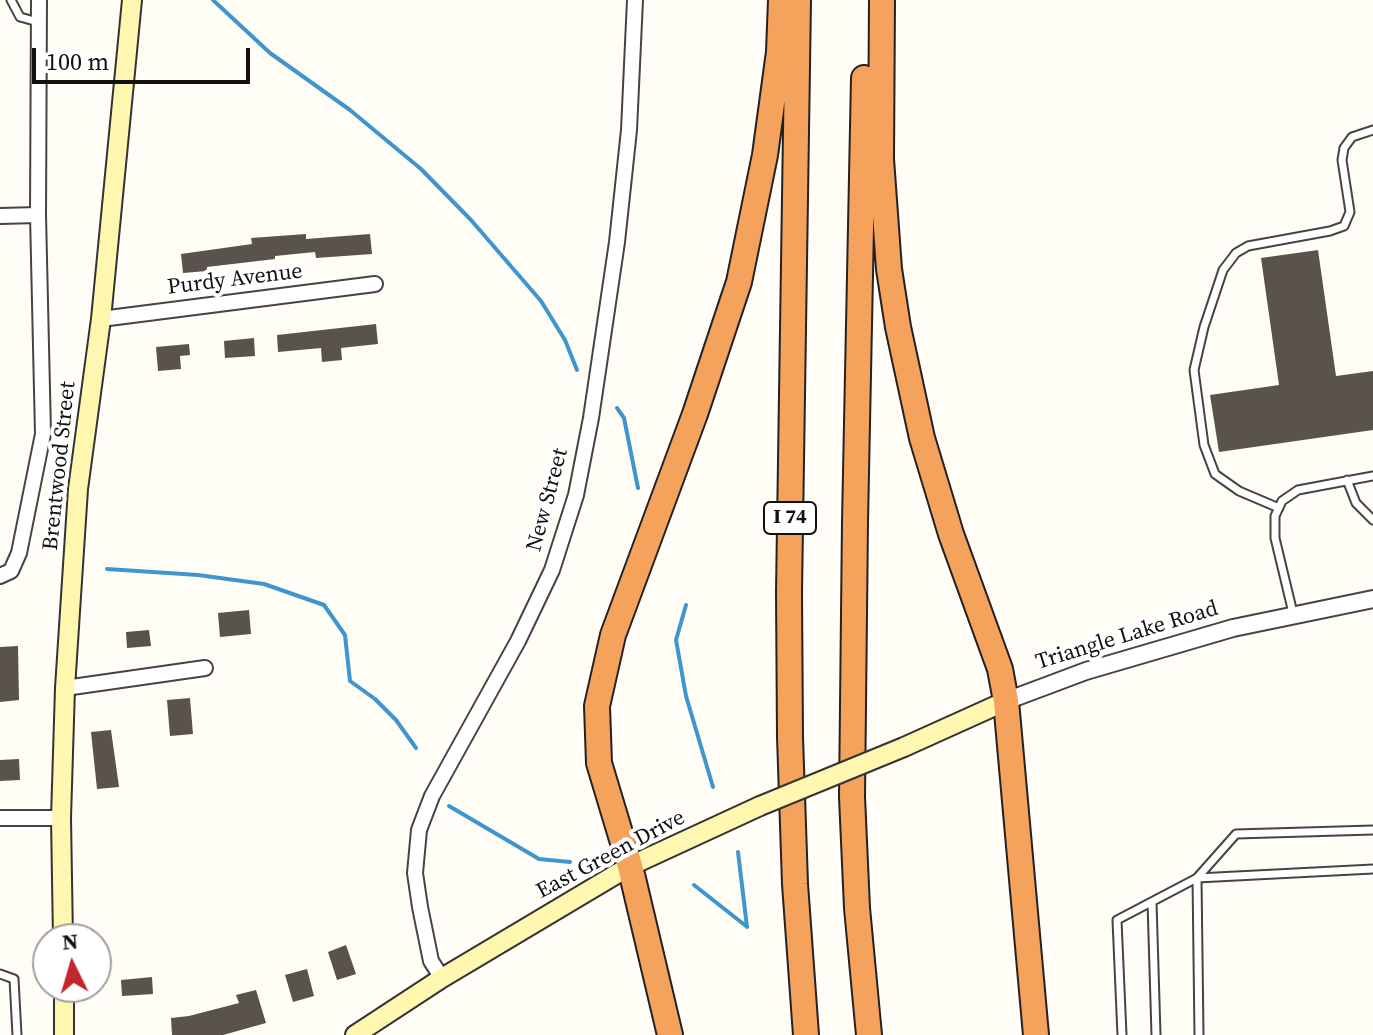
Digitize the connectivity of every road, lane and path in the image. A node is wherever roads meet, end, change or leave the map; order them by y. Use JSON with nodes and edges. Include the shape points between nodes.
{"nodes":[{"id":1,"x":11,"y":0,"type":"edge"},
{"id":2,"x":39,"y":0,"type":"edge"},
{"id":3,"x":132,"y":0,"type":"edge"},
{"id":4,"x":635,"y":0,"type":"edge"},
{"id":5,"x":781,"y":0,"type":"edge"},
{"id":6,"x":798,"y":0,"type":"edge"},
{"id":7,"x":866,"y":0,"type":"edge"},
{"id":8,"x":882,"y":0,"type":"edge"},
{"id":9,"x":38,"y":22,"type":"junction"},
{"id":10,"x":1373,"y":130,"type":"edge"},
{"id":11,"x":38,"y":215,"type":"junction"},
{"id":12,"x":0,"y":216,"type":"edge"},
{"id":13,"x":375,"y":284,"type":"dead end"},
{"id":14,"x":101,"y":319,"type":"junction"},
{"id":15,"x":1373,"y":476,"type":"edge"},
{"id":16,"x":1347,"y":480,"type":"junction"},
{"id":17,"x":1279,"y":508,"type":"junction"},
{"id":18,"x":1373,"y":520,"type":"edge"},
{"id":19,"x":0,"y":576,"type":"edge"},
{"id":20,"x":1373,"y":599,"type":"edge"},
{"id":21,"x":1294,"y":615,"type":"junction"},
{"id":22,"x":205,"y":668,"type":"dead end"},
{"id":23,"x":65,"y":688,"type":"junction"},
{"id":24,"x":1006,"y":701,"type":"junction"},
{"id":25,"x":904,"y":747,"type":"joint"},
{"id":26,"x":0,"y":818,"type":"edge"},
{"id":27,"x":61,"y":818,"type":"junction"},
{"id":28,"x":1373,"y":830,"type":"edge"},
{"id":29,"x":630,"y":866,"type":"junction"},
{"id":30,"x":1373,"y":869,"type":"edge"},
{"id":31,"x":1197,"y":878,"type":"junction"},
{"id":32,"x":1152,"y":902,"type":"junction"},
{"id":33,"x":857,"y":908,"type":"junction"},
{"id":34,"x":63,"y":923,"type":"edge"},
{"id":35,"x":0,"y":974,"type":"edge"},
{"id":36,"x":442,"y":978,"type":"junction"},
{"id":37,"x":64,"y":1003,"type":"edge"},
{"id":38,"x":17,"y":1035,"type":"edge"},
{"id":39,"x":64,"y":1035,"type":"edge"},
{"id":40,"x":355,"y":1035,"type":"edge"},
{"id":41,"x":670,"y":1035,"type":"edge"},
{"id":42,"x":806,"y":1035,"type":"edge"},
{"id":43,"x":869,"y":1035,"type":"edge"},
{"id":44,"x":882,"y":1035,"type":"edge"},
{"id":45,"x":1036,"y":1035,"type":"edge"},
{"id":46,"x":1122,"y":1035,"type":"edge"},
{"id":47,"x":1156,"y":1035,"type":"edge"},
{"id":48,"x":1199,"y":1035,"type":"edge"}],
"edges":[{"from":1,"to":9,"type":"lane","via":[[20,17]]},
{"from":2,"to":9,"type":"street"},
{"from":3,"to":14,"type":"main road","name":"Brentwood Street"},
{"from":4,"to":36,"type":"street","name":"New Street","via":[[617,242],[576,495],[552,570],[419,830],[415,873],[420,907],[431,961]]},
{"from":5,"to":29,"type":"highway","via":[[765,155],[739,282],[602,675],[599,763]]},
{"from":6,"to":42,"type":"highway","number":"I 74","via":[[790,737]]},
{"from":7,"to":33,"type":"highway","via":[[853,652]]},
{"from":8,"to":24,"type":"highway","via":[[881,159],[898,327],[922,438],[1000,669]]},
{"from":9,"to":11,"type":"street"},
{"from":10,"to":17,"type":"lane","via":[[1352,137],[1344,148],[1350,212],[1344,226],[1236,253],[1223,270],[1204,327],[1194,370],[1204,445],[1215,474]]},
{"from":11,"to":12,"type":"street"},
{"from":11,"to":19,"type":"street","via":[[43,434],[19,553],[11,571]]},
{"from":13,"to":14,"type":"street","name":"Purdy Avenue"},
{"from":14,"to":23,"type":"main road","name":"Brentwood Street","via":[[78,489]]},
{"from":15,"to":16,"type":"lane"},
{"from":16,"to":17,"type":"lane","via":[[1298,490]]},
{"from":16,"to":18,"type":"lane","via":[[1356,503]]},
{"from":17,"to":21,"type":"lane","via":[[1275,538]]},
{"from":20,"to":21,"type":"street","name":"Triangle Lake Road"},
{"from":21,"to":24,"type":"street","name":"Triangle Lake Road","via":[[1086,671]]},
{"from":22,"to":23,"type":"street"},
{"from":23,"to":27,"type":"main road","name":"Brentwood Street"},
{"from":24,"to":25,"type":"main road","name":"Triangle Lake Road"},
{"from":24,"to":45,"type":"highway"},
{"from":25,"to":29,"type":"main road","name":"East Green Drive","bridge":true},
{"from":26,"to":27,"type":"street"},
{"from":27,"to":34,"type":"main road","name":"Brentwood Street"},
{"from":28,"to":31,"type":"lane","via":[[1236,834]]},
{"from":29,"to":36,"type":"main road","name":"East Green Drive"},
{"from":29,"to":41,"type":"highway"},
{"from":30,"to":31,"type":"lane"},
{"from":31,"to":32,"type":"lane"},
{"from":31,"to":48,"type":"lane"},
{"from":32,"to":46,"type":"lane","via":[[1117,920]]},
{"from":32,"to":47,"type":"lane"},
{"from":33,"to":43,"type":"highway"},
{"from":33,"to":44,"type":"highway","via":[[873,965]]},
{"from":35,"to":38,"type":"lane","via":[[14,979]]},
{"from":36,"to":40,"type":"main road","name":"East Green Drive"},
{"from":37,"to":39,"type":"main road"}]}
